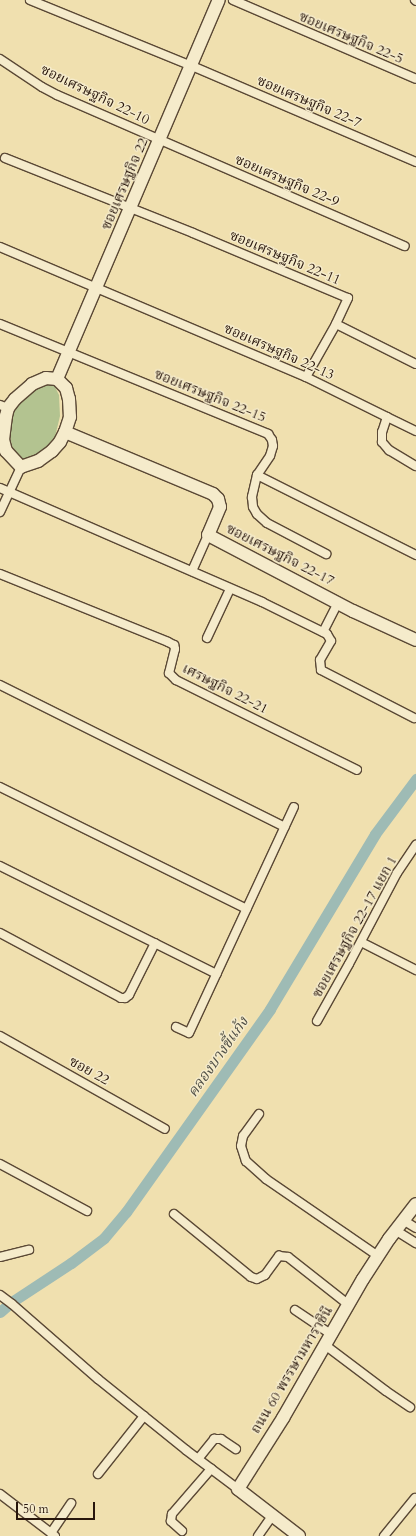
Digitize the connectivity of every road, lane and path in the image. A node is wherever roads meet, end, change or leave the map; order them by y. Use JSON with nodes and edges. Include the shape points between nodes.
{"nodes":[{"id":1,"x":30,"y":0,"type":"edge"},
{"id":2,"x":219,"y":0,"type":"edge"},
{"id":3,"x":233,"y":0,"type":"edge"},
{"id":4,"x":0,"y":59,"type":"edge"},
{"id":5,"x":192,"y":66,"type":"junction"},
{"id":6,"x":416,"y":79,"type":"edge"},
{"id":7,"x":160,"y":140,"type":"junction"},
{"id":8,"x":5,"y":158,"type":"dead end"},
{"id":9,"x":416,"y":162,"type":"edge"},
{"id":10,"x":130,"y":209,"type":"junction"},
{"id":11,"x":405,"y":246,"type":"dead end"},
{"id":12,"x":0,"y":248,"type":"edge"},
{"id":13,"x":97,"y":287,"type":"junction"},
{"id":14,"x":0,"y":324,"type":"edge"},
{"id":15,"x":336,"y":324,"type":"junction"},
{"id":16,"x":69,"y":352,"type":"junction"},
{"id":17,"x":416,"y":364,"type":"edge"},
{"id":18,"x":306,"y":377,"type":"junction"},
{"id":19,"x":57,"y":379,"type":"junction"},
{"id":20,"x":4,"y":406,"type":"edge"},
{"id":21,"x":387,"y":417,"type":"junction"},
{"id":22,"x":416,"y":431,"type":"edge"},
{"id":23,"x":65,"y":432,"type":"junction"},
{"id":24,"x":416,"y":466,"type":"edge"},
{"id":25,"x":21,"y":467,"type":"junction"},
{"id":26,"x":257,"y":475,"type":"junction"},
{"id":27,"x":0,"y":488,"type":"edge"},
{"id":28,"x":9,"y":491,"type":"junction"},
{"id":29,"x":0,"y":512,"type":"edge"},
{"id":30,"x":208,"y":535,"type":"junction"},
{"id":31,"x":326,"y":554,"type":"dead end"},
{"id":32,"x":416,"y":555,"type":"edge"},
{"id":33,"x":192,"y":571,"type":"junction"},
{"id":34,"x":0,"y":574,"type":"edge"},
{"id":35,"x":230,"y":589,"type":"junction"},
{"id":36,"x":338,"y":602,"type":"junction"},
{"id":37,"x":322,"y":632,"type":"junction"},
{"id":38,"x":206,"y":638,"type":"dead end"},
{"id":39,"x":416,"y":640,"type":"edge"},
{"id":40,"x":0,"y":685,"type":"edge"},
{"id":41,"x":414,"y":718,"type":"dead end"},
{"id":42,"x":357,"y":770,"type":"dead end"},
{"id":43,"x":0,"y":787,"type":"edge"},
{"id":44,"x":294,"y":807,"type":"dead end"},
{"id":45,"x":285,"y":826,"type":"junction"},
{"id":46,"x":416,"y":845,"type":"edge"},
{"id":47,"x":0,"y":866,"type":"edge"},
{"id":48,"x":247,"y":909,"type":"junction"},
{"id":49,"x":0,"y":933,"type":"edge"},
{"id":50,"x":360,"y":942,"type":"junction"},
{"id":51,"x":155,"y":943,"type":"junction"},
{"id":52,"x":416,"y":970,"type":"edge"},
{"id":53,"x":217,"y":974,"type":"junction"},
{"id":54,"x":317,"y":1021,"type":"dead end"},
{"id":55,"x":176,"y":1027,"type":"dead end"},
{"id":56,"x":0,"y":1036,"type":"edge"},
{"id":57,"x":259,"y":1114,"type":"dead end"},
{"id":58,"x":165,"y":1129,"type":"dead end"},
{"id":59,"x":0,"y":1164,"type":"edge"},
{"id":60,"x":416,"y":1204,"type":"edge"},
{"id":61,"x":87,"y":1211,"type":"dead end"},
{"id":62,"x":174,"y":1214,"type":"dead end"},
{"id":63,"x":403,"y":1220,"type":"junction"},
{"id":64,"x":416,"y":1228,"type":"edge"},
{"id":65,"x":395,"y":1230,"type":"junction"},
{"id":66,"x":416,"y":1243,"type":"edge"},
{"id":67,"x":29,"y":1250,"type":"dead end"},
{"id":68,"x":378,"y":1256,"type":"junction"},
{"id":69,"x":0,"y":1257,"type":"edge"},
{"id":70,"x":0,"y":1295,"type":"edge"},
{"id":71,"x":349,"y":1305,"type":"junction"},
{"id":72,"x":295,"y":1310,"type":"dead end"},
{"id":73,"x":328,"y":1340,"type":"junction"},
{"id":74,"x":410,"y":1407,"type":"dead end"},
{"id":75,"x":144,"y":1416,"type":"junction"},
{"id":76,"x":236,"y":1449,"type":"dead end"},
{"id":77,"x":198,"y":1459,"type":"junction"},
{"id":78,"x":211,"y":1469,"type":"junction"},
{"id":79,"x":98,"y":1474,"type":"dead end"},
{"id":80,"x":238,"y":1489,"type":"junction"},
{"id":81,"x":0,"y":1494,"type":"edge"},
{"id":82,"x":415,"y":1498,"type":"dead end"},
{"id":83,"x":71,"y":1503,"type":"dead end"},
{"id":84,"x":272,"y":1516,"type":"junction"},
{"id":85,"x":182,"y":1531,"type":"dead end"},
{"id":86,"x":53,"y":1534,"type":"edge"},
{"id":87,"x":258,"y":1536,"type":"edge"},
{"id":88,"x":299,"y":1536,"type":"edge"},
{"id":89,"x":384,"y":1536,"type":"edge"}],
"edges":[{"from":1,"to":5,"type":"street","name":"ซอยเศรษฐกิจ 22-7"},
{"from":2,"to":5,"type":"street","name":"ซอยเศรษฐกิจ 22"},
{"from":3,"to":6,"type":"street","name":"ซอยเศรษฐกิจ 22-5"},
{"from":4,"to":7,"type":"street","name":"ซอยเศรษฐกิจ 22-10","via":[[42,87]]},
{"from":5,"to":7,"type":"street","name":"ซอยเศรษฐกิจ 22"},
{"from":5,"to":9,"type":"street","name":"ซอยเศรษฐกิจ 22-7"},
{"from":7,"to":10,"type":"street","name":"ซอยเศรษฐกิจ 22"},
{"from":7,"to":11,"type":"street","name":"ซอยเศรษฐกิจ 22-9"},
{"from":8,"to":10,"type":"street"},
{"from":10,"to":13,"type":"street","name":"ซอยเศรษฐกิจ 22"},
{"from":10,"to":15,"type":"street","name":"ซอยเศรษฐกิจ 22-11","via":[[348,298]]},
{"from":12,"to":13,"type":"street","name":"ซอยเศรษฐกิจ 22-13"},
{"from":13,"to":16,"type":"street","name":"ซอยเศรษฐกิจ 22"},
{"from":13,"to":18,"type":"street","name":"ซอยเศรษฐกิจ 22-13"},
{"from":14,"to":16,"type":"street"},
{"from":15,"to":17,"type":"street"},
{"from":15,"to":18,"type":"street","name":"ซอยเศรษฐกิจ 22-11"},
{"from":16,"to":19,"type":"street","name":"ซอยเศรษฐกิจ 22"},
{"from":16,"to":26,"type":"street","name":"ซอยเศรษฐกิจ 22-15","via":[[268,434],[273,446],[270,456]]},
{"from":18,"to":21,"type":"street","name":"ซอยเศรษฐกิจ 22-13"},
{"from":19,"to":20,"type":"street","via":[[46,378],[32,384]]},
{"from":19,"to":23,"type":"street","via":[[66,388],[69,399],[70,417]]},
{"from":20,"to":25,"type":"street","via":[[6,451]]},
{"from":21,"to":22,"type":"street","name":"ซอยเศรษฐกิจ 22-13"},
{"from":21,"to":24,"type":"street","via":[[382,442],[389,450]]},
{"from":23,"to":25,"type":"street","via":[[52,451],[38,461]]},
{"from":23,"to":30,"type":"street","name":"ซอยเศรษฐกิจ 22-17","via":[[213,494],[218,499],[220,507]]},
{"from":25,"to":28,"type":"street"},
{"from":26,"to":31,"type":"street","via":[[252,497],[257,514],[267,523]]},
{"from":26,"to":32,"type":"street"},
{"from":27,"to":28,"type":"street"},
{"from":28,"to":29,"type":"street"},
{"from":28,"to":33,"type":"street"},
{"from":30,"to":33,"type":"street"},
{"from":30,"to":36,"type":"street","name":"ซอยเศรษฐกิจ 22-17"},
{"from":33,"to":35,"type":"street"},
{"from":34,"to":42,"type":"street","name":"เศรษฐกิจ 22-21","via":[[174,645],[169,673],[176,680]]},
{"from":35,"to":37,"type":"street"},
{"from":35,"to":38,"type":"street"},
{"from":36,"to":37,"type":"street"},
{"from":36,"to":39,"type":"street","name":"ซอยเศรษฐกิจ 22-17"},
{"from":37,"to":41,"type":"street","via":[[327,634],[331,641],[320,660],[321,670]]},
{"from":40,"to":45,"type":"street"},
{"from":43,"to":48,"type":"street"},
{"from":44,"to":45,"type":"street"},
{"from":45,"to":48,"type":"street"},
{"from":46,"to":50,"type":"street","name":"ซอยเศรษฐกิจ 22-17 แยก 1","via":[[397,873]]},
{"from":47,"to":51,"type":"street"},
{"from":48,"to":53,"type":"street"},
{"from":49,"to":51,"type":"street","via":[[121,998],[129,995]]},
{"from":50,"to":52,"type":"street"},
{"from":50,"to":54,"type":"street","name":"ซอยเศรษฐกิจ 22-17 แยก 1"},
{"from":51,"to":53,"type":"street"},
{"from":53,"to":55,"type":"street","via":[[189,1033]]},
{"from":56,"to":58,"type":"street","name":"ซอย 22"},
{"from":57,"to":68,"type":"street","via":[[243,1136],[241,1146],[246,1161],[266,1179]]},
{"from":59,"to":61,"type":"street"},
{"from":60,"to":63,"type":"street","name":"ถนน 60 พรรษามหาราชินี"},
{"from":62,"to":71,"type":"street","via":[[251,1277],[257,1280],[279,1256],[288,1257]]},
{"from":63,"to":64,"type":"street"},
{"from":63,"to":65,"type":"street","name":"ถนน 60 พรรษามหาราชินี"},
{"from":65,"to":66,"type":"street"},
{"from":65,"to":68,"type":"street","name":"ถนน 60 พรรษามหาราชินี"},
{"from":67,"to":69,"type":"street"},
{"from":68,"to":71,"type":"street","name":"ถนน 60 พรรษามหาราชินี"},
{"from":70,"to":75,"type":"street"},
{"from":71,"to":73,"type":"street","name":"ถนน 60 พรรษามหาราชินี"},
{"from":72,"to":73,"type":"street"},
{"from":73,"to":74,"type":"street","via":[[386,1391]]},
{"from":73,"to":80,"type":"street","name":"ถนน 60 พรรษามหาราชินี"},
{"from":75,"to":77,"type":"street"},
{"from":75,"to":79,"type":"street"},
{"from":76,"to":77,"type":"street","via":[[221,1439],[214,1439]]},
{"from":77,"to":78,"type":"street"},
{"from":78,"to":80,"type":"street"},
{"from":78,"to":85,"type":"street","via":[[172,1514],[171,1521]]},
{"from":80,"to":84,"type":"street"},
{"from":81,"to":86,"type":"street"},
{"from":82,"to":89,"type":"street"},
{"from":83,"to":86,"type":"street"},
{"from":84,"to":87,"type":"street"},
{"from":84,"to":88,"type":"street"}]}
